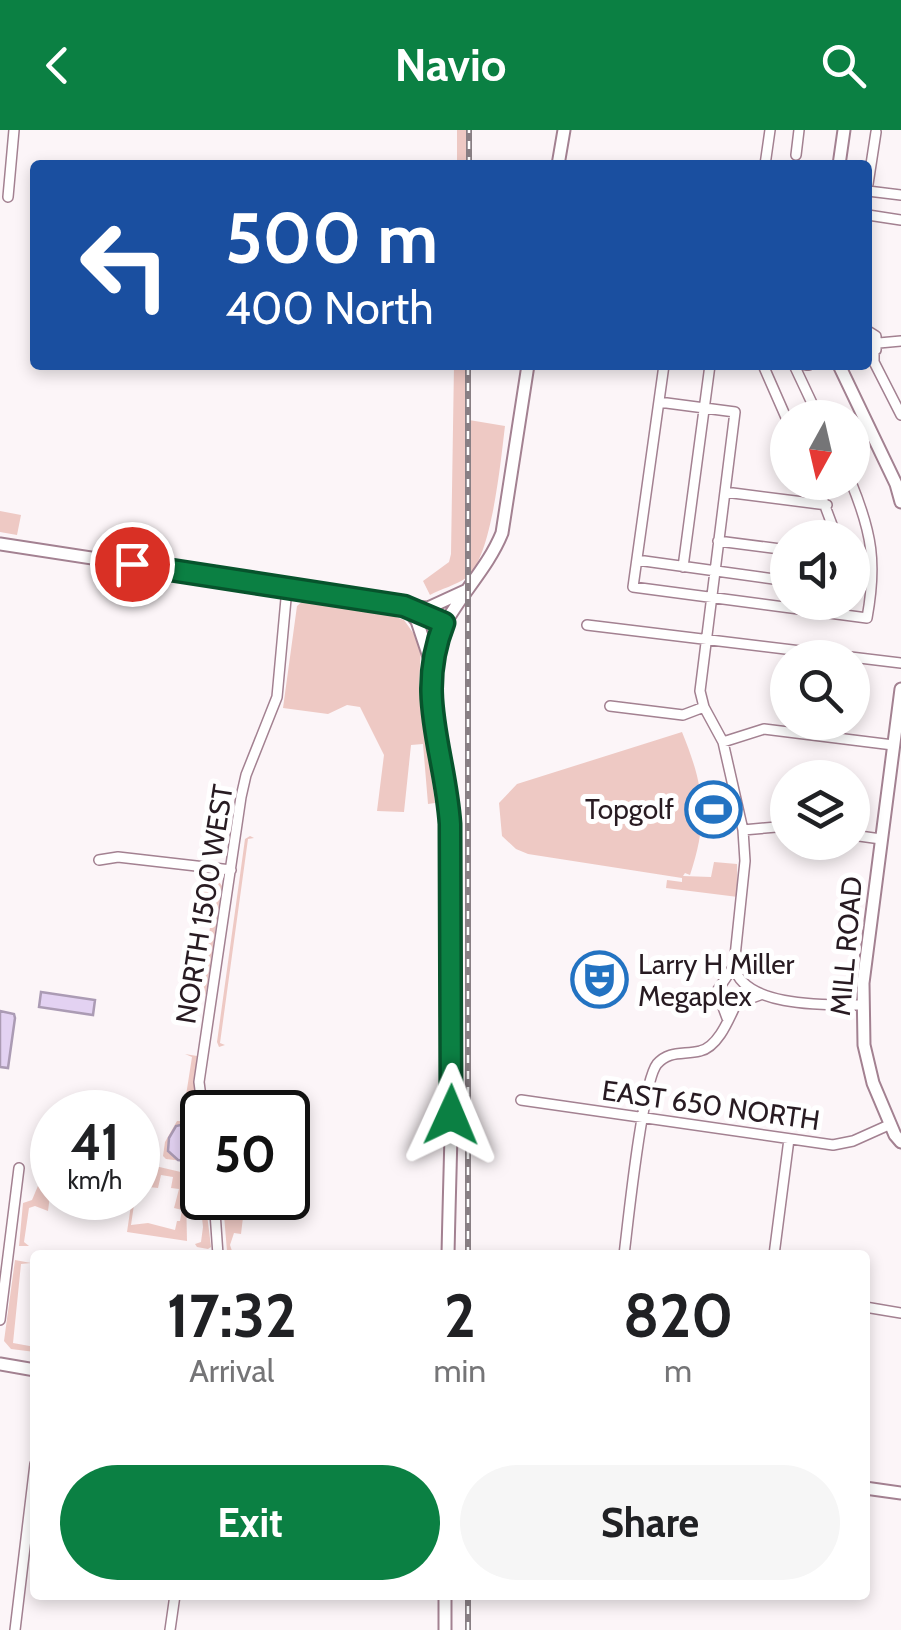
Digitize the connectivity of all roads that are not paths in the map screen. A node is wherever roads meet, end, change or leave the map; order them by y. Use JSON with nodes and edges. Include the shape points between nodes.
{"nodes":[{"id":1,"x":14,"y":130,"type":"edge"},
{"id":2,"x":564,"y":130,"type":"edge"},
{"id":3,"x":770,"y":130,"type":"edge"},
{"id":4,"x":799,"y":130,"type":"edge"},
{"id":5,"x":844,"y":130,"type":"edge"},
{"id":6,"x":876,"y":132,"type":"edge"},
{"id":7,"x":796,"y":155,"type":"dead end"},
{"id":8,"x":559,"y":160,"type":"edge"},
{"id":9,"x":766,"y":160,"type":"edge"},
{"id":10,"x":839,"y":160,"type":"edge"},
{"id":11,"x":872,"y":160,"type":"edge"},
{"id":12,"x":872,"y":188,"type":"edge"},
{"id":13,"x":901,"y":195,"type":"edge"},
{"id":14,"x":8,"y":197,"type":"dead end"},
{"id":15,"x":872,"y":216,"type":"edge"},
{"id":16,"x":901,"y":220,"type":"edge"},
{"id":17,"x":901,"y":341,"type":"edge"},
{"id":18,"x":873,"y":350,"type":"edge"},
{"id":19,"x":527,"y":370,"type":"edge"},
{"id":20,"x":663,"y":370,"type":"edge"},
{"id":21,"x":709,"y":370,"type":"edge"},
{"id":22,"x":766,"y":370,"type":"edge"},
{"id":23,"x":796,"y":370,"type":"edge"},
{"id":24,"x":842,"y":370,"type":"edge"},
{"id":25,"x":779,"y":400,"type":"edge"},
{"id":26,"x":811,"y":400,"type":"edge"},
{"id":27,"x":659,"y":402,"type":"junction"},
{"id":28,"x":704,"y":408,"type":"junction"},
{"id":29,"x":901,"y":415,"type":"edge"},
{"id":30,"x":724,"y":492,"type":"junction"},
{"id":31,"x":824,"y":500,"type":"edge"},
{"id":32,"x":857,"y":500,"type":"edge"},
{"id":33,"x":901,"y":502,"type":"edge"},
{"id":34,"x":827,"y":506,"type":"junction"},
{"id":35,"x":832,"y":520,"type":"edge"},
{"id":36,"x":718,"y":542,"type":"junction"},
{"id":37,"x":0,"y":544,"type":"edge"},
{"id":38,"x":770,"y":548,"type":"edge"},
{"id":39,"x":637,"y":560,"type":"junction"},
{"id":40,"x":682,"y":567,"type":"junction"},
{"id":41,"x":714,"y":571,"type":"junction"},
{"id":42,"x":770,"y":579,"type":"edge"},
{"id":43,"x":287,"y":588,"type":"junction"},
{"id":44,"x":468,"y":589,"type":"junction"},
{"id":45,"x":710,"y":598,"type":"junction"},
{"id":46,"x":404,"y":606,"type":"junction"},
{"id":47,"x":444,"y":623,"type":"junction"},
{"id":48,"x":587,"y":625,"type":"dead end"},
{"id":49,"x":706,"y":638,"type":"junction"},
{"id":50,"x":901,"y":663,"type":"edge"},
{"id":51,"x":431,"y":664,"type":"junction"},
{"id":52,"x":901,"y":689,"type":"edge"},
{"id":53,"x":610,"y":706,"type":"dead end"},
{"id":54,"x":704,"y":707,"type":"junction"},
{"id":55,"x":723,"y":742,"type":"junction"},
{"id":56,"x":893,"y":745,"type":"junction"},
{"id":57,"x":770,"y":828,"type":"edge"},
{"id":58,"x":743,"y":830,"type":"junction"},
{"id":59,"x":870,"y":837,"type":"edge"},
{"id":60,"x":881,"y":839,"type":"junction"},
{"id":61,"x":99,"y":860,"type":"dead end"},
{"id":62,"x":231,"y":870,"type":"junction"},
{"id":63,"x":734,"y":966,"type":"junction"},
{"id":64,"x":720,"y":982,"type":"junction"},
{"id":65,"x":740,"y":983,"type":"junction"},
{"id":66,"x":760,"y":995,"type":"junction"},
{"id":67,"x":722,"y":1002,"type":"junction"},
{"id":68,"x":737,"y":1002,"type":"junction"},
{"id":69,"x":863,"y":1005,"type":"junction"},
{"id":70,"x":727,"y":1018,"type":"junction"},
{"id":71,"x":201,"y":1090,"type":"edge"},
{"id":72,"x":521,"y":1100,"type":"dead end"},
{"id":73,"x":643,"y":1118,"type":"junction"},
{"id":74,"x":890,"y":1124,"type":"junction"},
{"id":75,"x":789,"y":1140,"type":"junction"},
{"id":76,"x":901,"y":1142,"type":"edge"},
{"id":77,"x":19,"y":1168,"type":"dead end"},
{"id":78,"x":216,"y":1220,"type":"edge"},
{"id":79,"x":218,"y":1250,"type":"edge"},
{"id":80,"x":448,"y":1250,"type":"edge"},
{"id":81,"x":625,"y":1250,"type":"edge"},
{"id":82,"x":775,"y":1250,"type":"edge"},
{"id":83,"x":3,"y":1277,"type":"edge"},
{"id":84,"x":870,"y":1309,"type":"edge"},
{"id":85,"x":901,"y":1312,"type":"edge"},
{"id":86,"x":0,"y":1320,"type":"edge"},
{"id":87,"x":0,"y":1364,"type":"edge"},
{"id":88,"x":30,"y":1369,"type":"edge"},
{"id":89,"x":870,"y":1489,"type":"edge"},
{"id":90,"x":901,"y":1492,"type":"edge"},
{"id":91,"x":30,"y":1506,"type":"edge"},
{"id":92,"x":173,"y":1600,"type":"edge"},
{"id":93,"x":445,"y":1600,"type":"edge"},
{"id":94,"x":15,"y":1630,"type":"edge"},
{"id":95,"x":170,"y":1630,"type":"edge"},
{"id":96,"x":445,"y":1630,"type":"edge"}],
"edges":[{"from":1,"to":14,"type":"street"},
{"from":2,"to":8,"type":"main road"},
{"from":3,"to":9,"type":"street"},
{"from":4,"to":7,"type":"street"},
{"from":5,"to":10,"type":"main road"},
{"from":6,"to":11,"type":"street"},
{"from":12,"to":13,"type":"street"},
{"from":15,"to":16,"type":"street"},
{"from":17,"to":18,"type":"street"},
{"from":18,"to":29,"type":"street"},
{"from":19,"to":44,"type":"main road","via":[[502,533]]},
{"from":20,"to":27,"type":"street"},
{"from":21,"to":28,"type":"street"},
{"from":22,"to":25,"type":"street"},
{"from":23,"to":26,"type":"street"},
{"from":24,"to":33,"type":"main road"},
{"from":27,"to":28,"type":"street"},
{"from":27,"to":39,"type":"street"},
{"from":28,"to":30,"type":"street","via":[[735,412]]},
{"from":28,"to":40,"type":"street"},
{"from":30,"to":34,"type":"street"},
{"from":30,"to":36,"type":"street"},
{"from":31,"to":34,"type":"street"},
{"from":32,"to":45,"type":"street","via":[[873,573],[867,618]]},
{"from":34,"to":35,"type":"street"},
{"from":36,"to":38,"type":"street"},
{"from":36,"to":41,"type":"street"},
{"from":37,"to":43,"type":"main road"},
{"from":39,"to":40,"type":"street"},
{"from":39,"to":45,"type":"street","via":[[633,587]]},
{"from":40,"to":41,"type":"street"},
{"from":41,"to":42,"type":"street"},
{"from":41,"to":45,"type":"street"},
{"from":43,"to":46,"type":"main road"},
{"from":43,"to":62,"type":"street","name":"NORTH 1500 WEST","via":[[277,697],[246,775]]},
{"from":44,"to":46,"type":"main road","via":[[428,608]]},
{"from":44,"to":47,"type":"main road"},
{"from":45,"to":49,"type":"street"},
{"from":46,"to":47,"type":"main road"},
{"from":46,"to":51,"type":"main road","via":[[417,621]]},
{"from":47,"to":51,"type":"main road"},
{"from":48,"to":49,"type":"street"},
{"from":49,"to":50,"type":"street"},
{"from":49,"to":54,"type":"street"},
{"from":51,"to":80,"type":"main road","via":[[429,696],[450,824]]},
{"from":52,"to":56,"type":"main road","name":"MILL ROAD"},
{"from":53,"to":54,"type":"street","via":[[683,716]]},
{"from":54,"to":55,"type":"street"},
{"from":55,"to":56,"type":"street","via":[[764,729]]},
{"from":55,"to":58,"type":"street"},
{"from":56,"to":60,"type":"main road","name":"MILL ROAD"},
{"from":57,"to":58,"type":"street"},
{"from":58,"to":63,"type":"street"},
{"from":59,"to":60,"type":"street"},
{"from":60,"to":69,"type":"main road","name":"MILL ROAD"},
{"from":61,"to":62,"type":"street"},
{"from":62,"to":71,"type":"street","name":"NORTH 1500 WEST"},
{"from":63,"to":64,"type":"street"},
{"from":63,"to":65,"type":"street"},
{"from":64,"to":65,"type":"street"},
{"from":64,"to":67,"type":"street"},
{"from":65,"to":66,"type":"street"},
{"from":65,"to":68,"type":"street"},
{"from":66,"to":68,"type":"street"},
{"from":66,"to":69,"type":"street"},
{"from":67,"to":68,"type":"street"},
{"from":67,"to":70,"type":"street"},
{"from":68,"to":70,"type":"street"},
{"from":69,"to":74,"type":"main road","name":"MILL ROAD","via":[[864,1045]]},
{"from":70,"to":73,"type":"street","via":[[703,1051],[678,1052],[656,1065]]},
{"from":72,"to":73,"type":"street","name":"EAST 650 NORTH"},
{"from":73,"to":75,"type":"street","name":"EAST 650 NORTH"},
{"from":73,"to":81,"type":"street"},
{"from":74,"to":75,"type":"street","name":"EAST 650 NORTH","via":[[832,1145]]},
{"from":74,"to":76,"type":"main road","name":"MILL ROAD"},
{"from":75,"to":82,"type":"street"},
{"from":77,"to":83,"type":"street"},
{"from":78,"to":79,"type":"street"},
{"from":83,"to":86,"type":"street"},
{"from":84,"to":85,"type":"street"},
{"from":87,"to":88,"type":"main road"},
{"from":89,"to":90,"type":"main road"},
{"from":91,"to":94,"type":"street"},
{"from":92,"to":95,"type":"street"},
{"from":93,"to":96,"type":"main road"}]}
